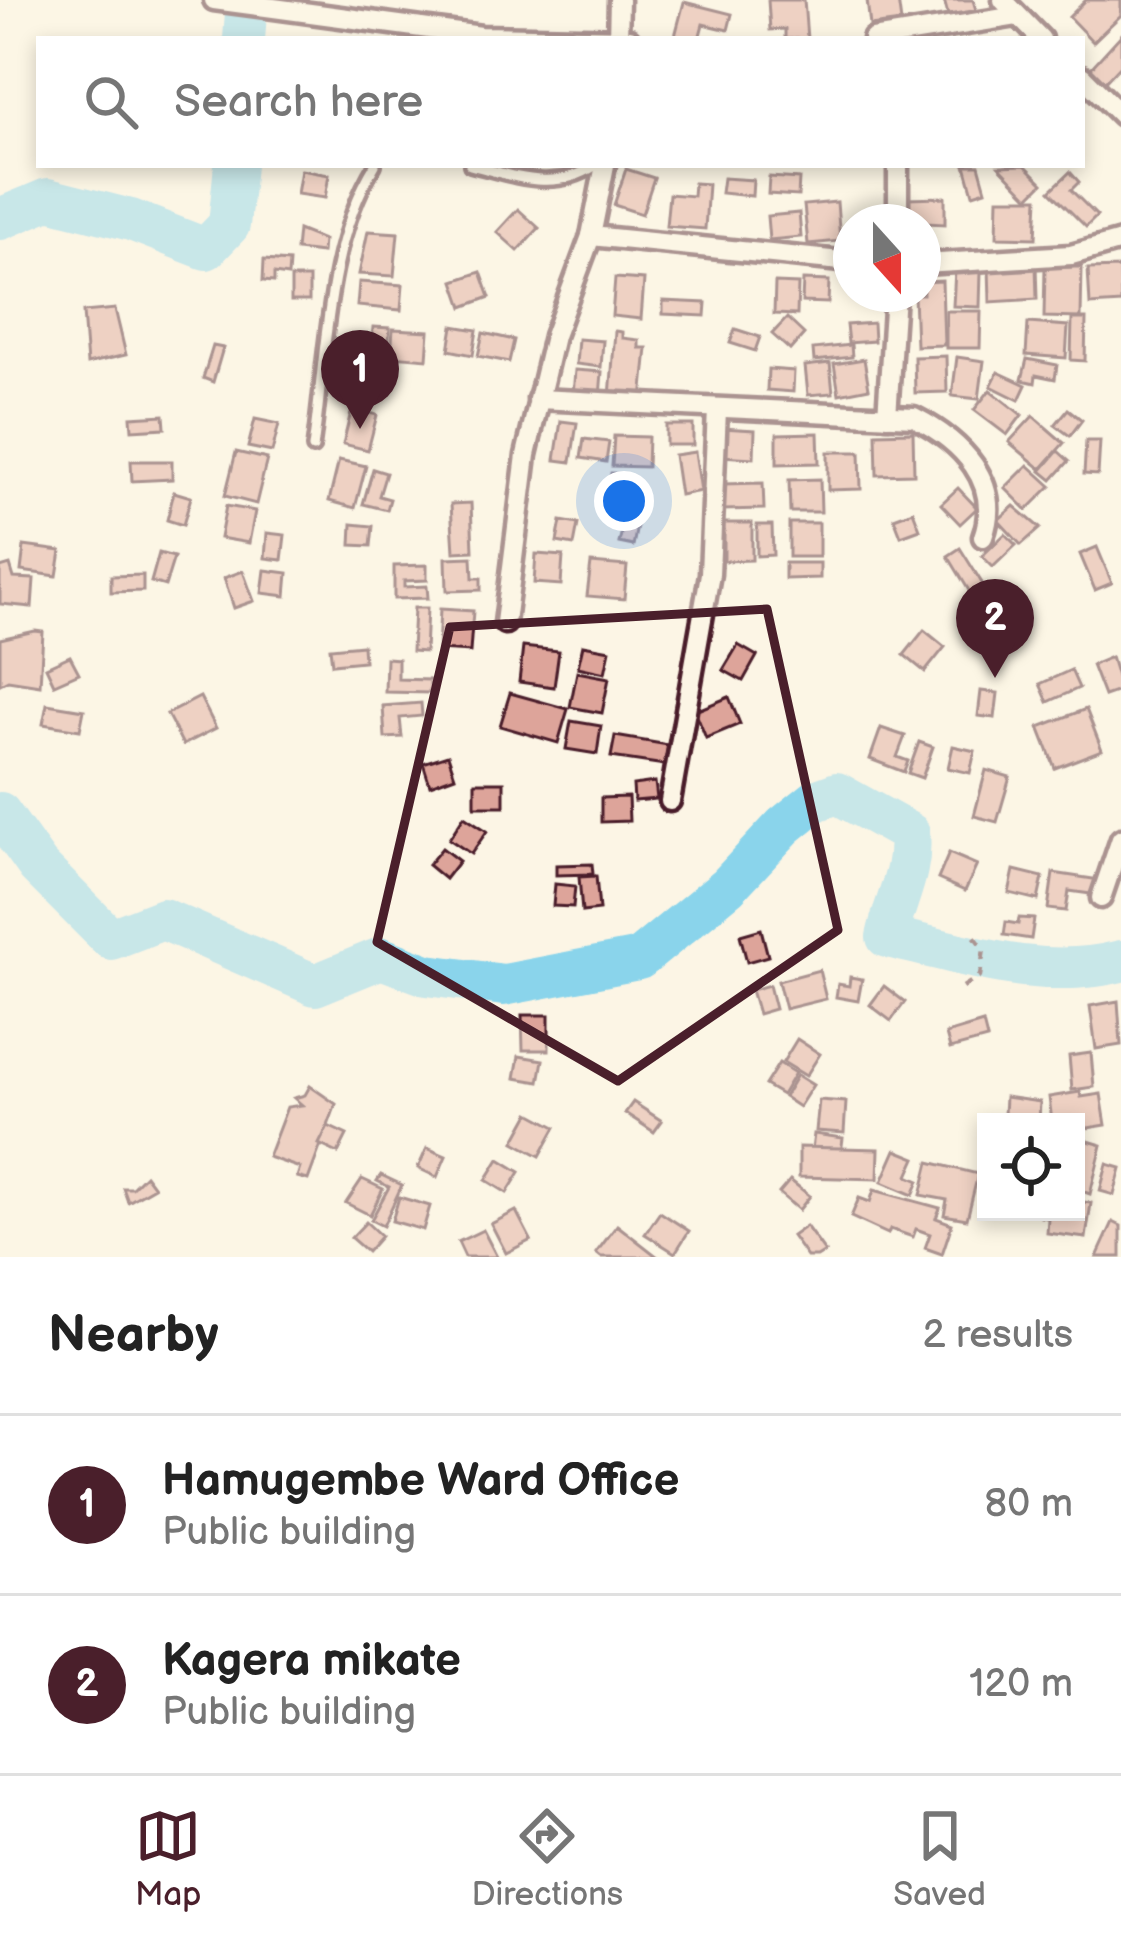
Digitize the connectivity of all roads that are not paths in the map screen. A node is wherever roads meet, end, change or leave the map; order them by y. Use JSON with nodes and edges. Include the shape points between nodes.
{"nodes":[{"id":1,"x":214,"y":0,"type":"edge"},
{"id":2,"x":619,"y":0,"type":"edge"},
{"id":3,"x":1003,"y":0,"type":"edge"},
{"id":4,"x":1017,"y":16,"type":"junction"},
{"id":5,"x":481,"y":36,"type":"edge"},
{"id":6,"x":618,"y":36,"type":"edge"},
{"id":7,"x":905,"y":36,"type":"edge"},
{"id":8,"x":1038,"y":36,"type":"edge"},
{"id":9,"x":1085,"y":78,"type":"edge"},
{"id":10,"x":1117,"y":100,"type":"edge"},
{"id":11,"x":374,"y":168,"type":"edge"},
{"id":12,"x":482,"y":168,"type":"edge"},
{"id":13,"x":592,"y":168,"type":"edge"},
{"id":14,"x":600,"y":168,"type":"edge"},
{"id":15,"x":898,"y":168,"type":"edge"},
{"id":16,"x":898,"y":204,"type":"edge"},
{"id":17,"x":591,"y":236,"type":"junction"},
{"id":18,"x":1121,"y":241,"type":"edge"},
{"id":19,"x":833,"y":260,"type":"edge"},
{"id":20,"x":941,"y":263,"type":"edge"},
{"id":21,"x":894,"y":312,"type":"edge"},
{"id":22,"x":538,"y":399,"type":"junction"},
{"id":23,"x":717,"y":409,"type":"junction"},
{"id":24,"x":887,"y":416,"type":"junction"},
{"id":25,"x":313,"y":448,"type":"dead end"},
{"id":26,"x":983,"y":537,"type":"dead end"},
{"id":27,"x":505,"y":623,"type":"dead end"},
{"id":28,"x":670,"y":801,"type":"dead end"},
{"id":29,"x":1121,"y":839,"type":"edge"},
{"id":30,"x":1101,"y":898,"type":"dead end"}],
"edges":[{"from":1,"to":5,"type":"street"},
{"from":2,"to":6,"type":"street"},
{"from":3,"to":4,"type":"street"},
{"from":4,"to":7,"type":"street"},
{"from":4,"to":8,"type":"street"},
{"from":9,"to":10,"type":"street"},
{"from":11,"to":25,"type":"lane","via":[[336,285]]},
{"from":12,"to":13,"type":"lane","via":[[548,184]]},
{"from":14,"to":17,"type":"street"},
{"from":15,"to":16,"type":"street"},
{"from":17,"to":19,"type":"street"},
{"from":17,"to":22,"type":"street"},
{"from":18,"to":20,"type":"street","via":[[1071,255]]},
{"from":21,"to":24,"type":"street"},
{"from":22,"to":23,"type":"street"},
{"from":22,"to":27,"type":"street"},
{"from":23,"to":24,"type":"street"},
{"from":23,"to":28,"type":"street","via":[[710,574]]},
{"from":24,"to":26,"type":"street","via":[[936,428],[977,472],[992,504]]},
{"from":29,"to":30,"type":"street"}]}
